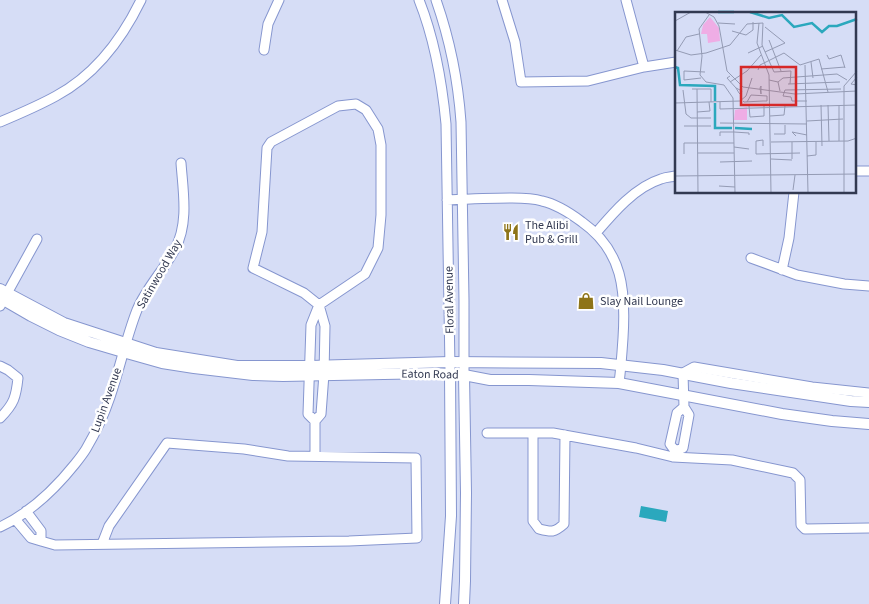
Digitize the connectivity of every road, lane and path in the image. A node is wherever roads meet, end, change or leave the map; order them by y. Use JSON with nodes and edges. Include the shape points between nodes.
{"nodes":[{"id":1,"x":141,"y":0,"type":"edge"},
{"id":2,"x":279,"y":0,"type":"edge"},
{"id":3,"x":419,"y":0,"type":"edge"},
{"id":4,"x":436,"y":0,"type":"edge"},
{"id":5,"x":502,"y":0,"type":"edge"},
{"id":6,"x":626,"y":0,"type":"edge"},
{"id":7,"x":264,"y":50,"type":"dead end"},
{"id":8,"x":675,"y":62,"type":"edge"},
{"id":9,"x":644,"y":67,"type":"junction"},
{"id":10,"x":0,"y":122,"type":"edge"},
{"id":11,"x":181,"y":163,"type":"dead end"},
{"id":12,"x":869,"y":170,"type":"edge"},
{"id":13,"x":856,"y":171,"type":"edge"},
{"id":14,"x":675,"y":176,"type":"edge"},
{"id":15,"x":794,"y":194,"type":"edge"},
{"id":16,"x":462,"y":199,"type":"junction"},
{"id":17,"x":447,"y":200,"type":"junction"},
{"id":18,"x":596,"y":233,"type":"junction"},
{"id":19,"x":37,"y":239,"type":"dead end"},
{"id":20,"x":751,"y":258,"type":"dead end"},
{"id":21,"x":782,"y":270,"type":"junction"},
{"id":22,"x":869,"y":286,"type":"edge"},
{"id":23,"x":2,"y":298,"type":"edge"},
{"id":24,"x":319,"y":305,"type":"junction"},
{"id":25,"x":124,"y":348,"type":"junction"},
{"id":26,"x":450,"y":362,"type":"junction"},
{"id":27,"x":463,"y":362,"type":"junction"},
{"id":28,"x":621,"y":365,"type":"junction"},
{"id":29,"x":0,"y":366,"type":"edge"},
{"id":30,"x":324,"y":369,"type":"junction"},
{"id":31,"x":310,"y":370,"type":"junction"},
{"id":32,"x":450,"y":373,"type":"junction"},
{"id":33,"x":682,"y":373,"type":"junction"},
{"id":34,"x":464,"y":375,"type":"junction"},
{"id":35,"x":619,"y":383,"type":"junction"},
{"id":36,"x":869,"y":393,"type":"edge"},
{"id":37,"x":683,"y":396,"type":"junction"},
{"id":38,"x":869,"y":402,"type":"edge"},
{"id":39,"x":0,"y":418,"type":"edge"},
{"id":40,"x":315,"y":421,"type":"junction"},
{"id":41,"x":869,"y":424,"type":"edge"},
{"id":42,"x":487,"y":433,"type":"dead end"},
{"id":43,"x":533,"y":433,"type":"junction"},
{"id":44,"x":564,"y":435,"type":"junction"},
{"id":45,"x":674,"y":454,"type":"junction"},
{"id":46,"x":315,"y":456,"type":"junction"},
{"id":47,"x":26,"y":510,"type":"junction"},
{"id":48,"x":15,"y":518,"type":"junction"},
{"id":49,"x":0,"y":527,"type":"edge"},
{"id":50,"x":869,"y":528,"type":"edge"},
{"id":51,"x":41,"y":541,"type":"junction"},
{"id":52,"x":102,"y":544,"type":"junction"},
{"id":53,"x":445,"y":604,"type":"edge"},
{"id":54,"x":464,"y":604,"type":"edge"}],
"edges":[{"from":1,"to":10,"type":"street","via":[[132,19],[99,64],[57,96]]},
{"from":2,"to":7,"type":"street","via":[[268,24]]},
{"from":3,"to":17,"type":"street","name":"Floral Avenue","via":[[433,40],[443,98]]},
{"from":4,"to":16,"type":"street","name":"Floral Avenue","via":[[448,37],[459,95]]},
{"from":5,"to":9,"type":"street","via":[[515,42],[521,82],[588,81]]},
{"from":6,"to":9,"type":"street"},
{"from":8,"to":9,"type":"street"},
{"from":11,"to":25,"type":"street","name":"Satinwood Way","via":[[182,233],[139,307]]},
{"from":12,"to":13,"type":"street"},
{"from":14,"to":18,"type":"street","via":[[645,186],[611,215]]},
{"from":15,"to":21,"type":"street","via":[[790,238]]},
{"from":16,"to":17,"type":"street"},
{"from":16,"to":18,"type":"street","via":[[542,200],[576,217]]},
{"from":16,"to":27,"type":"street","name":"Floral Avenue"},
{"from":17,"to":26,"type":"street","name":"Floral Avenue"},
{"from":18,"to":28,"type":"street","via":[[613,257],[621,278],[624,298]]},
{"from":19,"to":23,"type":"street"},
{"from":20,"to":21,"type":"street"},
{"from":21,"to":22,"type":"street","via":[[844,284]]},
{"from":23,"to":25,"type":"street","name":"Eaton Road","via":[[59,330],[89,342]]},
{"from":24,"to":24,"type":"street","via":[[304,293],[254,268],[262,232],[267,148],[271,142],[338,106],[356,104],[366,110],[378,129],[381,145],[378,248],[365,274]]},
{"from":24,"to":30,"type":"street","via":[[325,326]]},
{"from":24,"to":31,"type":"street","via":[[311,326]]},
{"from":25,"to":31,"type":"street","name":"Eaton Road","via":[[162,362],[222,372],[260,375]]},
{"from":25,"to":47,"type":"street","name":"Lupin Avenue","via":[[110,396],[85,450],[62,480]]},
{"from":26,"to":27,"type":"street","name":"Eaton Road"},
{"from":26,"to":30,"type":"street","name":"Eaton Road"},
{"from":26,"to":32,"type":"street","name":"Floral Avenue"},
{"from":27,"to":28,"type":"street","name":"Eaton Road"},
{"from":27,"to":34,"type":"street","name":"Floral Avenue"},
{"from":28,"to":33,"type":"street","name":"Eaton Road"},
{"from":28,"to":35,"type":"street"},
{"from":29,"to":39,"type":"street","via":[[18,378],[16,395]]},
{"from":30,"to":31,"type":"street","name":"Eaton Road"},
{"from":30,"to":32,"type":"street","name":"Eaton Road"},
{"from":30,"to":40,"type":"street","via":[[321,414]]},
{"from":31,"to":40,"type":"street","via":[[308,414]]},
{"from":32,"to":34,"type":"street","name":"Eaton Road"},
{"from":32,"to":53,"type":"street","name":"Floral Avenue","via":[[451,516]]},
{"from":33,"to":36,"type":"street","name":"Eaton Road","via":[[694,367]]},
{"from":33,"to":37,"type":"street"},
{"from":33,"to":38,"type":"street","name":"Eaton Road","via":[[731,384]]},
{"from":34,"to":35,"type":"street","name":"Eaton Road","via":[[490,380]]},
{"from":34,"to":54,"type":"street","name":"Floral Avenue"},
{"from":35,"to":37,"type":"street","name":"Eaton Road"},
{"from":37,"to":41,"type":"street","name":"Eaton Road","via":[[782,414]]},
{"from":37,"to":45,"type":"street","via":[[684,407],[677,413],[670,444]]},
{"from":40,"to":46,"type":"street"},
{"from":42,"to":43,"type":"street"},
{"from":43,"to":44,"type":"street"},
{"from":43,"to":44,"type":"street","via":[[533,521],[538,529],[549,532],[564,524]]},
{"from":44,"to":45,"type":"street"},
{"from":45,"to":50,"type":"street","via":[[732,460],[793,473],[800,480],[801,525],[805,529]]},
{"from":46,"to":52,"type":"street","via":[[167,443],[109,526]]},
{"from":46,"to":52,"type":"street","via":[[416,458],[417,538]]},
{"from":47,"to":48,"type":"street","name":"Lupin Avenue"},
{"from":47,"to":51,"type":"street","via":[[41,530]]},
{"from":48,"to":49,"type":"street","name":"Lupin Avenue"},
{"from":48,"to":51,"type":"street","via":[[31,538]]},
{"from":51,"to":52,"type":"street","via":[[55,545]]}]}
